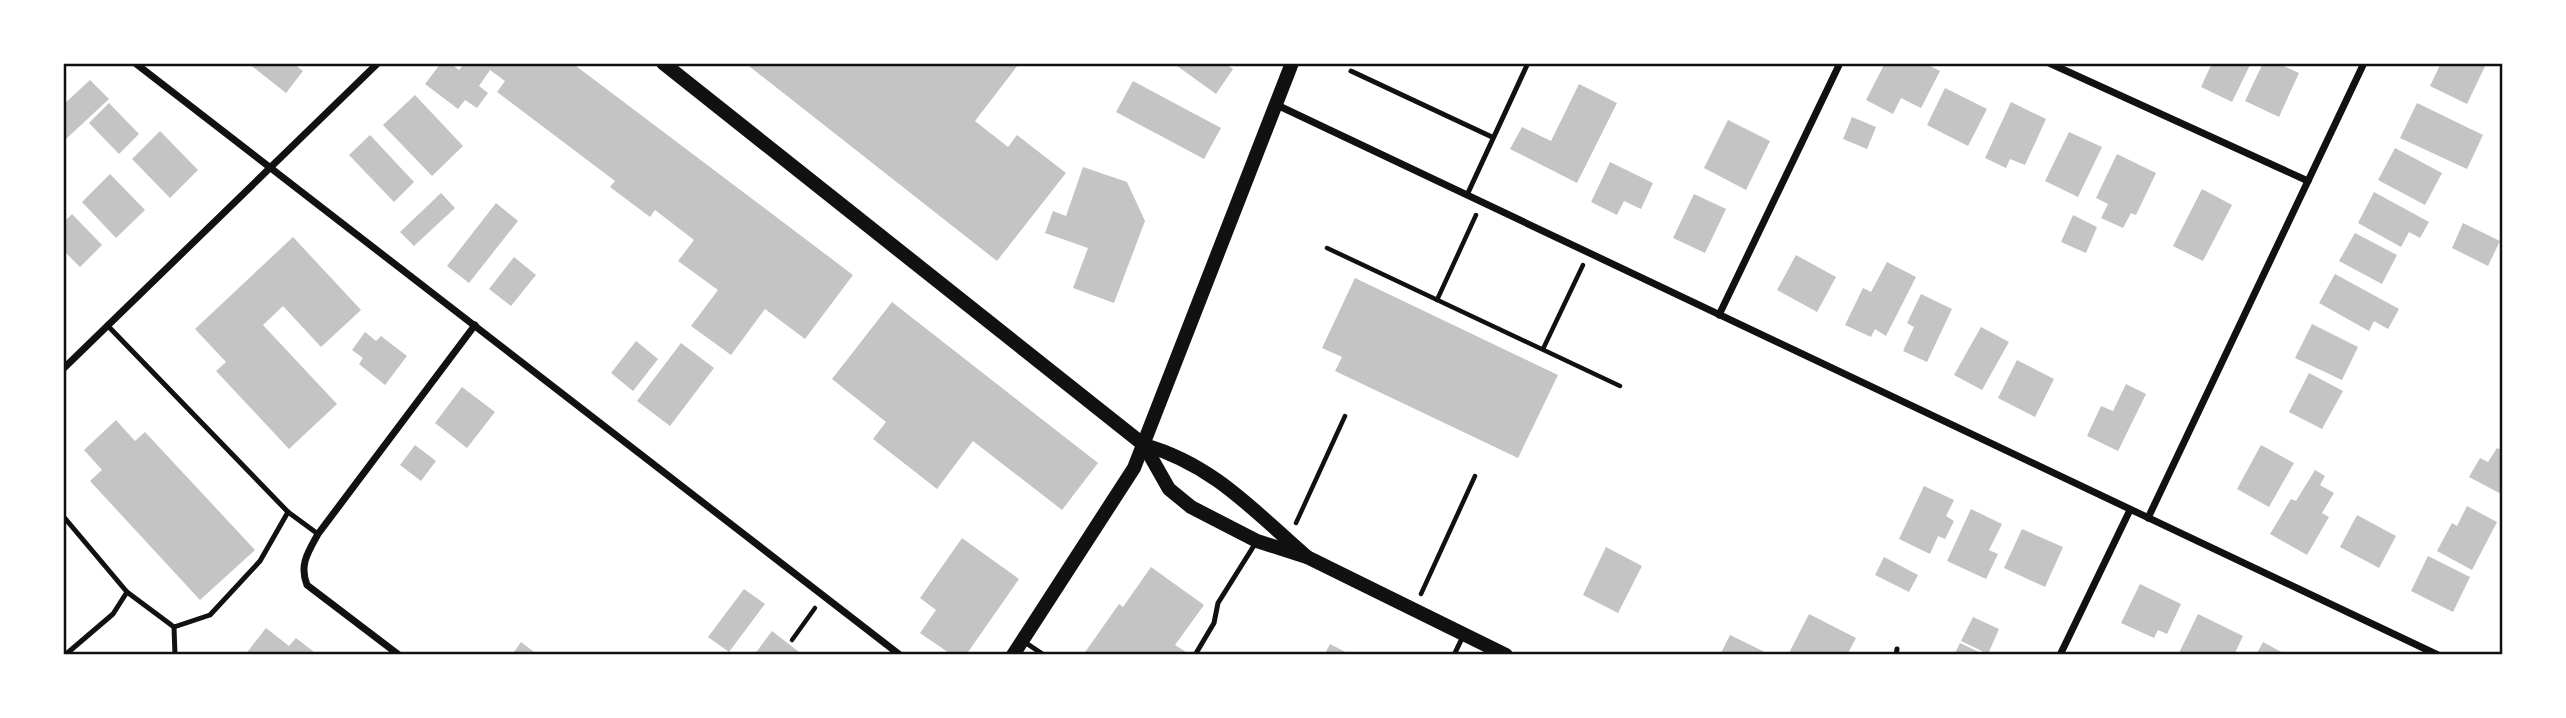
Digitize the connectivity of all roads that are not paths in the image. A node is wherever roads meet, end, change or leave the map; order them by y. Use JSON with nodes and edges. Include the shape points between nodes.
{"nodes":[{"id":1,"x":135,"y":63,"type":"edge"},
{"id":2,"x":378,"y":63,"type":"edge"},
{"id":3,"x":663,"y":63,"type":"edge"},
{"id":4,"x":1292,"y":63,"type":"edge"},
{"id":5,"x":1528,"y":63,"type":"edge"},
{"id":6,"x":1840,"y":63,"type":"edge"},
{"id":7,"x":2049,"y":63,"type":"edge"},
{"id":8,"x":2364,"y":63,"type":"edge"},
{"id":9,"x":1351,"y":71,"type":"dead end"},
{"id":10,"x":1277,"y":105,"type":"junction"},
{"id":11,"x":1492,"y":137,"type":"junction"},
{"id":12,"x":269,"y":167,"type":"junction"},
{"id":13,"x":2308,"y":181,"type":"junction"},
{"id":14,"x":1467,"y":195,"type":"junction"},
{"id":15,"x":1719,"y":314,"type":"junction"},
{"id":16,"x":107,"y":325,"type":"junction"},
{"id":17,"x":475,"y":325,"type":"junction"},
{"id":18,"x":63,"y":369,"type":"edge"},
{"id":19,"x":1144,"y":444,"type":"junction"},
{"id":20,"x":2130,"y":510,"type":"junction"},
{"id":21,"x":288,"y":512,"type":"junction"},
{"id":22,"x":63,"y":516,"type":"edge"},
{"id":23,"x":2148,"y":518,"type":"junction"},
{"id":24,"x":318,"y":534,"type":"junction"},
{"id":25,"x":1257,"y":541,"type":"junction"},
{"id":26,"x":1307,"y":557,"type":"junction"},
{"id":27,"x":127,"y":592,"type":"junction"},
{"id":28,"x":174,"y":627,"type":"junction"},
{"id":29,"x":1464,"y":634,"type":"junction"},
{"id":30,"x":1023,"y":641,"type":"junction"},
{"id":31,"x":65,"y":655,"type":"edge"},
{"id":32,"x":176,"y":655,"type":"edge"},
{"id":33,"x":398,"y":655,"type":"edge"},
{"id":34,"x":900,"y":655,"type":"edge"},
{"id":35,"x":1013,"y":655,"type":"edge"},
{"id":36,"x":1044,"y":655,"type":"edge"},
{"id":37,"x":1195,"y":655,"type":"edge"},
{"id":38,"x":1454,"y":655,"type":"edge"},
{"id":39,"x":1506,"y":655,"type":"edge"},
{"id":40,"x":2060,"y":655,"type":"edge"},
{"id":41,"x":2438,"y":655,"type":"edge"}],
"edges":[{"from":1,"to":12,"type":"street"},
{"from":2,"to":12,"type":"street"},
{"from":3,"to":19,"type":"main road"},
{"from":4,"to":10,"type":"main road"},
{"from":5,"to":11,"type":"lane"},
{"from":6,"to":15,"type":"street"},
{"from":7,"to":13,"type":"street"},
{"from":8,"to":13,"type":"street"},
{"from":9,"to":11,"type":"lane"},
{"from":10,"to":14,"type":"street"},
{"from":10,"to":19,"type":"main road"},
{"from":11,"to":14,"type":"lane"},
{"from":12,"to":16,"type":"street"},
{"from":12,"to":17,"type":"street"},
{"from":13,"to":23,"type":"street"},
{"from":14,"to":15,"type":"street"},
{"from":15,"to":20,"type":"street"},
{"from":16,"to":18,"type":"street"},
{"from":16,"to":21,"type":"lane"},
{"from":17,"to":24,"type":"street"},
{"from":17,"to":34,"type":"street"},
{"from":19,"to":25,"type":"main road","via":[[1169,489],[1191,507]]},
{"from":19,"to":26,"type":"main road","via":[[1198,464]]},
{"from":19,"to":30,"type":"main road","via":[[1121,490]]},
{"from":20,"to":23,"type":"street"},
{"from":20,"to":40,"type":"street"},
{"from":21,"to":24,"type":"lane"},
{"from":21,"to":28,"type":"lane","via":[[260,561],[210,615]]},
{"from":22,"to":27,"type":"lane"},
{"from":23,"to":41,"type":"street"},
{"from":24,"to":33,"type":"street","via":[[302,572],[307,585]]},
{"from":25,"to":26,"type":"main road"},
{"from":25,"to":37,"type":"lane","via":[[1218,603],[1214,623]]},
{"from":26,"to":29,"type":"main road"},
{"from":27,"to":28,"type":"lane"},
{"from":27,"to":31,"type":"lane","via":[[113,614]]},
{"from":28,"to":32,"type":"lane"},
{"from":29,"to":38,"type":"lane"},
{"from":29,"to":39,"type":"main road"},
{"from":30,"to":35,"type":"main road"},
{"from":30,"to":36,"type":"lane"}]}
